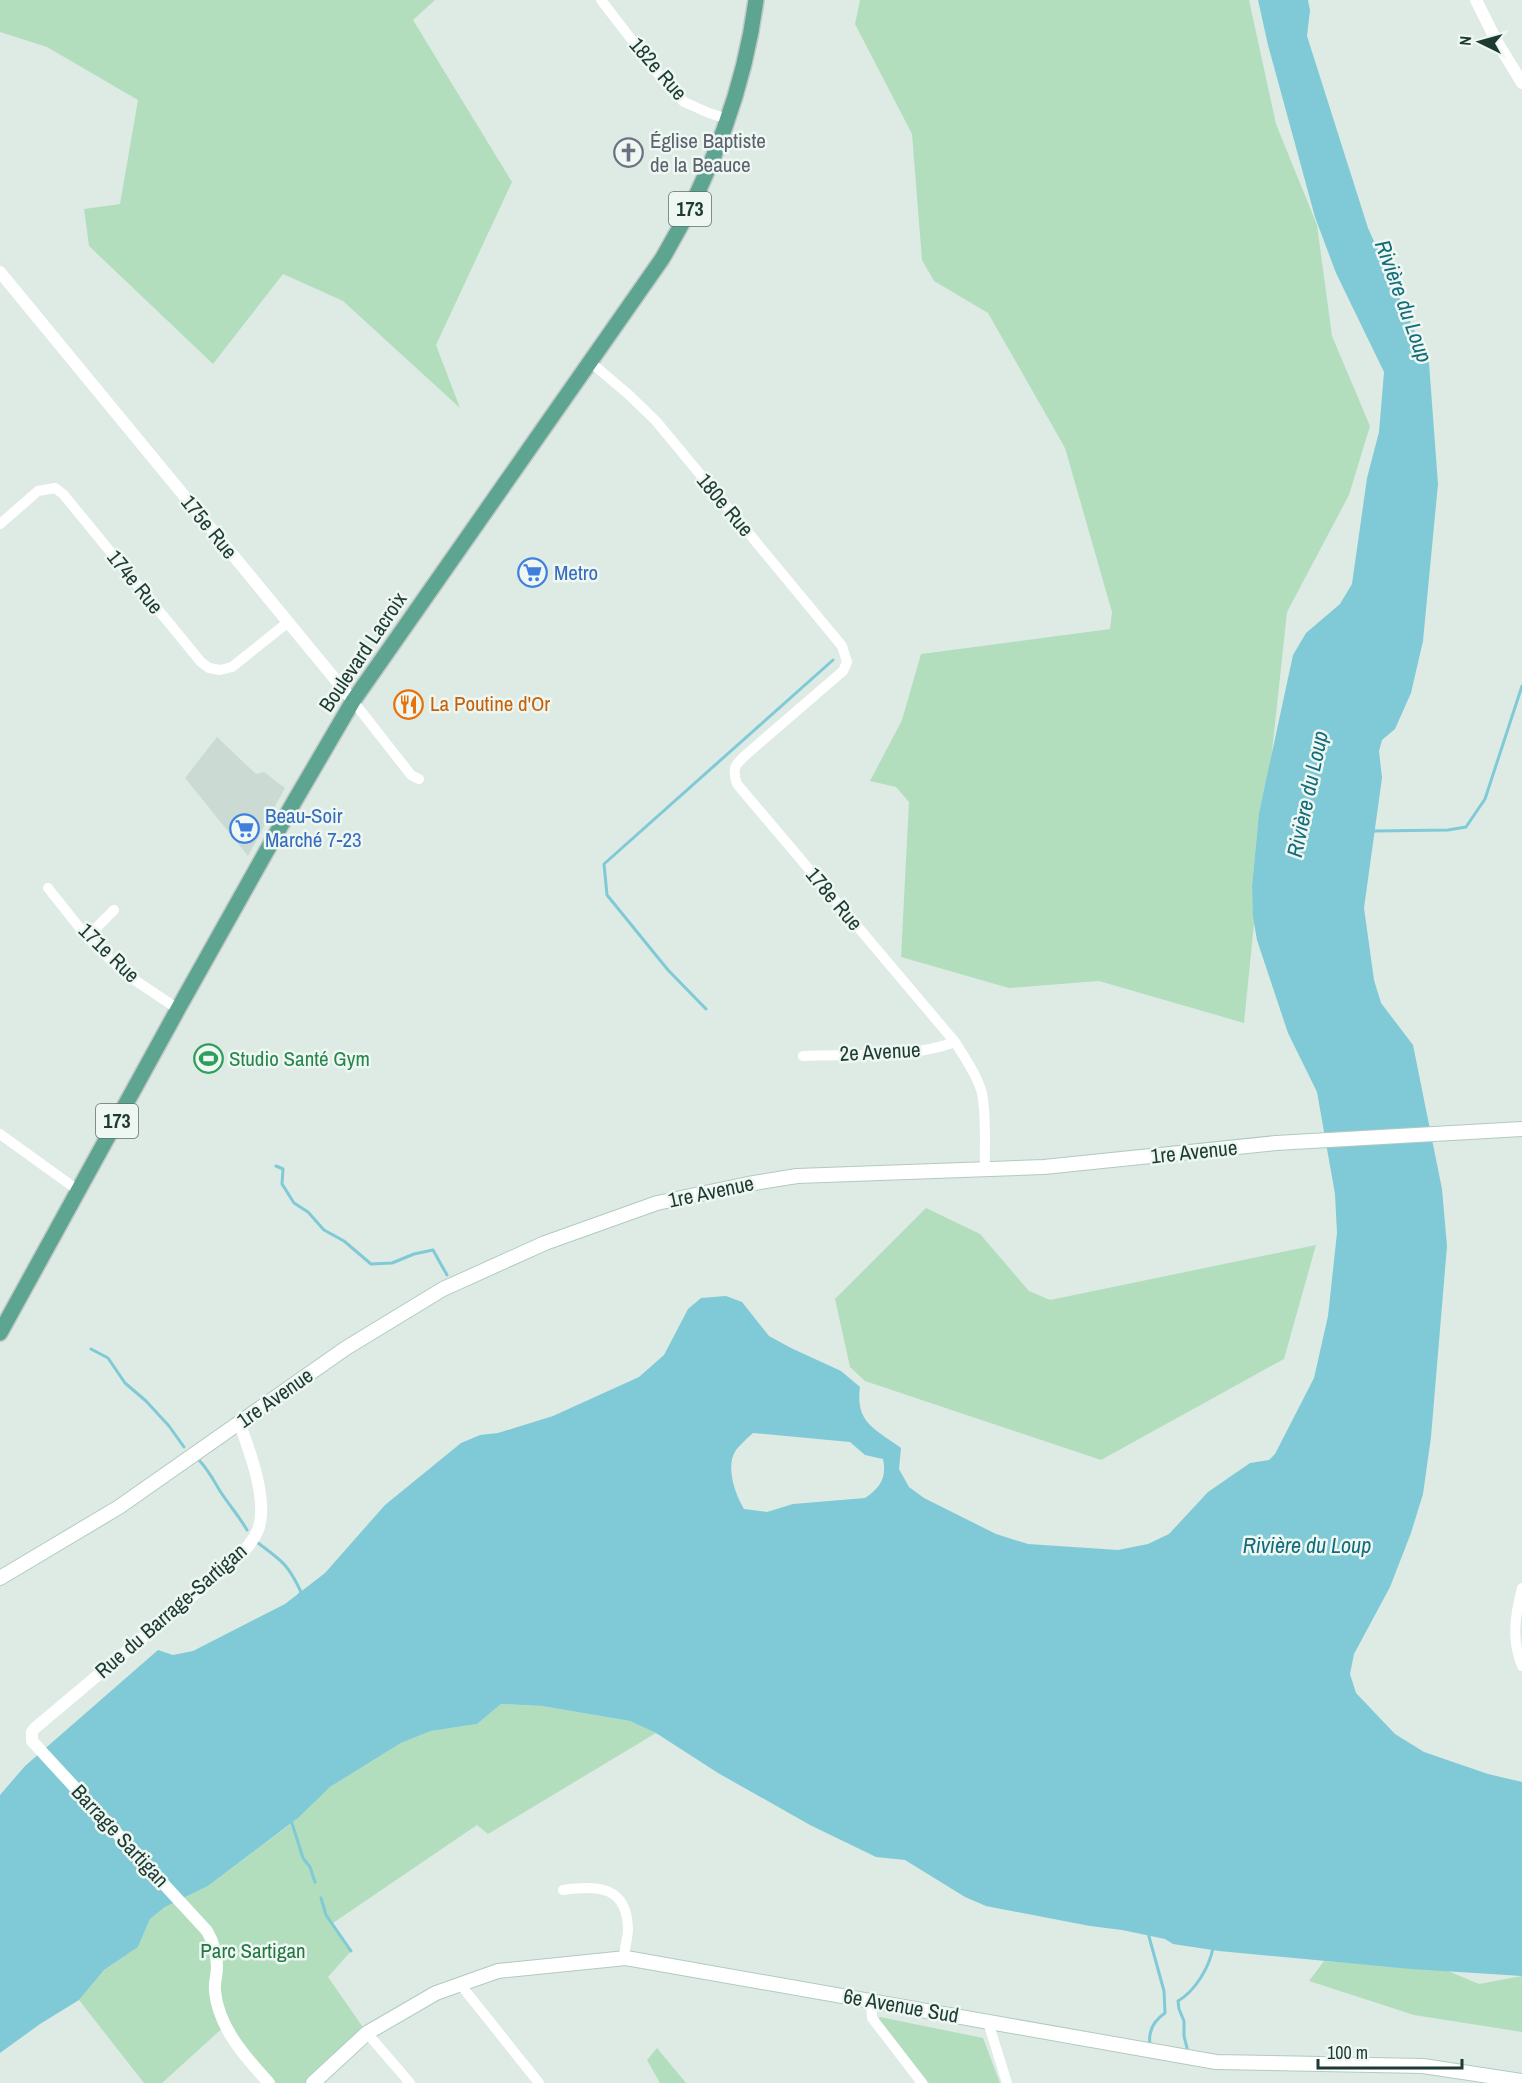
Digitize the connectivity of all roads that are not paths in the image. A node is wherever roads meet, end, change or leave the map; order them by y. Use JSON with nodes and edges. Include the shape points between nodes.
{"nodes":[{"id":1,"x":601,"y":0,"type":"edge"},
{"id":2,"x":756,"y":0,"type":"edge"},
{"id":3,"x":1476,"y":0,"type":"edge"},
{"id":4,"x":1522,"y":83,"type":"edge"},
{"id":5,"x":728,"y":119,"type":"junction"},
{"id":6,"x":0,"y":272,"type":"edge"},
{"id":7,"x":589,"y":361,"type":"junction"},
{"id":8,"x":0,"y":524,"type":"edge"},
{"id":9,"x":288,"y":623,"type":"junction"},
{"id":10,"x":847,"y":662,"type":"joint"},
{"id":11,"x":353,"y":701,"type":"junction"},
{"id":12,"x":419,"y":779,"type":"dead end"},
{"id":13,"x":48,"y":888,"type":"dead end"},
{"id":14,"x":114,"y":910,"type":"dead end"},
{"id":15,"x":87,"y":937,"type":"junction"},
{"id":16,"x":178,"y":1009,"type":"junction"},
{"id":17,"x":955,"y":1042,"type":"junction"},
{"id":18,"x":803,"y":1056,"type":"dead end"},
{"id":19,"x":1522,"y":1129,"type":"edge"},
{"id":20,"x":0,"y":1134,"type":"edge"},
{"id":21,"x":985,"y":1170,"type":"junction"},
{"id":22,"x":79,"y":1191,"type":"junction"},
{"id":23,"x":2,"y":1325,"type":"edge"},
{"id":24,"x":239,"y":1422,"type":"junction"},
{"id":25,"x":0,"y":1578,"type":"edge"},
{"id":26,"x":1522,"y":1588,"type":"edge"},
{"id":27,"x":1522,"y":1666,"type":"edge"},
{"id":28,"x":32,"y":1741,"type":"joint"},
{"id":29,"x":563,"y":1890,"type":"dead end"},
{"id":30,"x":624,"y":1958,"type":"junction"},
{"id":31,"x":460,"y":1984,"type":"junction"},
{"id":32,"x":871,"y":2001,"type":"junction"},
{"id":33,"x":988,"y":2022,"type":"junction"},
{"id":34,"x":367,"y":2033,"type":"junction"},
{"id":35,"x":1522,"y":2081,"type":"edge"},
{"id":36,"x":269,"y":2083,"type":"edge"},
{"id":37,"x":313,"y":2083,"type":"edge"},
{"id":38,"x":410,"y":2083,"type":"edge"},
{"id":39,"x":539,"y":2083,"type":"edge"},
{"id":40,"x":922,"y":2083,"type":"edge"},
{"id":41,"x":1007,"y":2083,"type":"edge"}],
"edges":[{"from":1,"to":5,"type":"street","name":"182e Rue","via":[[684,102]]},
{"from":2,"to":5,"type":"main road","name":"Boulevard Lacroix","number":"173"},
{"from":3,"to":4,"type":"street"},
{"from":5,"to":7,"type":"main road","name":"Boulevard Lacroix","number":"173","via":[[684,222]]},
{"from":6,"to":9,"type":"street","name":"175e Rue"},
{"from":7,"to":10,"type":"street","name":"180e Rue","via":[[656,421],[842,646]]},
{"from":7,"to":11,"type":"main road","name":"Boulevard Lacroix","number":"173"},
{"from":8,"to":9,"type":"street","name":"174e Rue","via":[[38,491],[56,488],[209,668],[232,667]]},
{"from":9,"to":11,"type":"street","name":"175e Rue"},
{"from":10,"to":17,"type":"street","name":"178e Rue","via":[[837,679],[736,764],[734,774],[737,784]]},
{"from":11,"to":12,"type":"street","name":"175e Rue","via":[[411,776]]},
{"from":11,"to":16,"type":"main road","name":"Boulevard Lacroix","number":"173"},
{"from":13,"to":15,"type":"street","name":"171e Rue"},
{"from":14,"to":15,"type":"street"},
{"from":15,"to":16,"type":"street","name":"171e Rue","via":[[126,975]]},
{"from":16,"to":22,"type":"main road","name":"Boulevard Lacroix","number":"173"},
{"from":17,"to":18,"type":"street","name":"2e Avenue","via":[[915,1052]]},
{"from":17,"to":21,"type":"street","name":"178e Rue","via":[[982,1093]]},
{"from":19,"to":21,"type":"main road","name":"1re Avenue","via":[[1276,1143]]},
{"from":20,"to":22,"type":"street"},
{"from":21,"to":24,"type":"main road","name":"1re Avenue","via":[[797,1176],[657,1203],[545,1243],[443,1289],[346,1348]]},
{"from":22,"to":23,"type":"main road","name":"Boulevard Lacroix","number":"173"},
{"from":24,"to":25,"type":"main road","name":"1re Avenue","via":[[119,1507]]},
{"from":24,"to":28,"type":"street","name":"Rue du Barrage-Sartigan","via":[[259,1486],[258,1529],[249,1545],[35,1728]]},
{"from":26,"to":27,"type":"street","via":[[1514,1637]]},
{"from":28,"to":36,"type":"street","name":"Barrage Sartigan","via":[[207,1931],[215,1945],[215,1991],[222,2017],[235,2043]]},
{"from":29,"to":30,"type":"street","via":[[585,1886],[612,1892],[625,1907],[628,1931]]},
{"from":30,"to":31,"type":"main road","name":"6e Avenue Sud","via":[[498,1971]]},
{"from":30,"to":32,"type":"main road","name":"6e Avenue Sud"},
{"from":31,"to":34,"type":"main road","name":"6e Avenue Sud","via":[[436,1993]]},
{"from":31,"to":39,"type":"street"},
{"from":32,"to":33,"type":"main road","name":"6e Avenue Sud"},
{"from":32,"to":40,"type":"street","via":[[872,2018]]},
{"from":33,"to":35,"type":"main road","name":"6e Avenue Sud","via":[[1216,2062],[1423,2066]]},
{"from":33,"to":41,"type":"street"},
{"from":34,"to":37,"type":"main road","name":"6e Avenue Sud"},
{"from":34,"to":38,"type":"street"}]}
